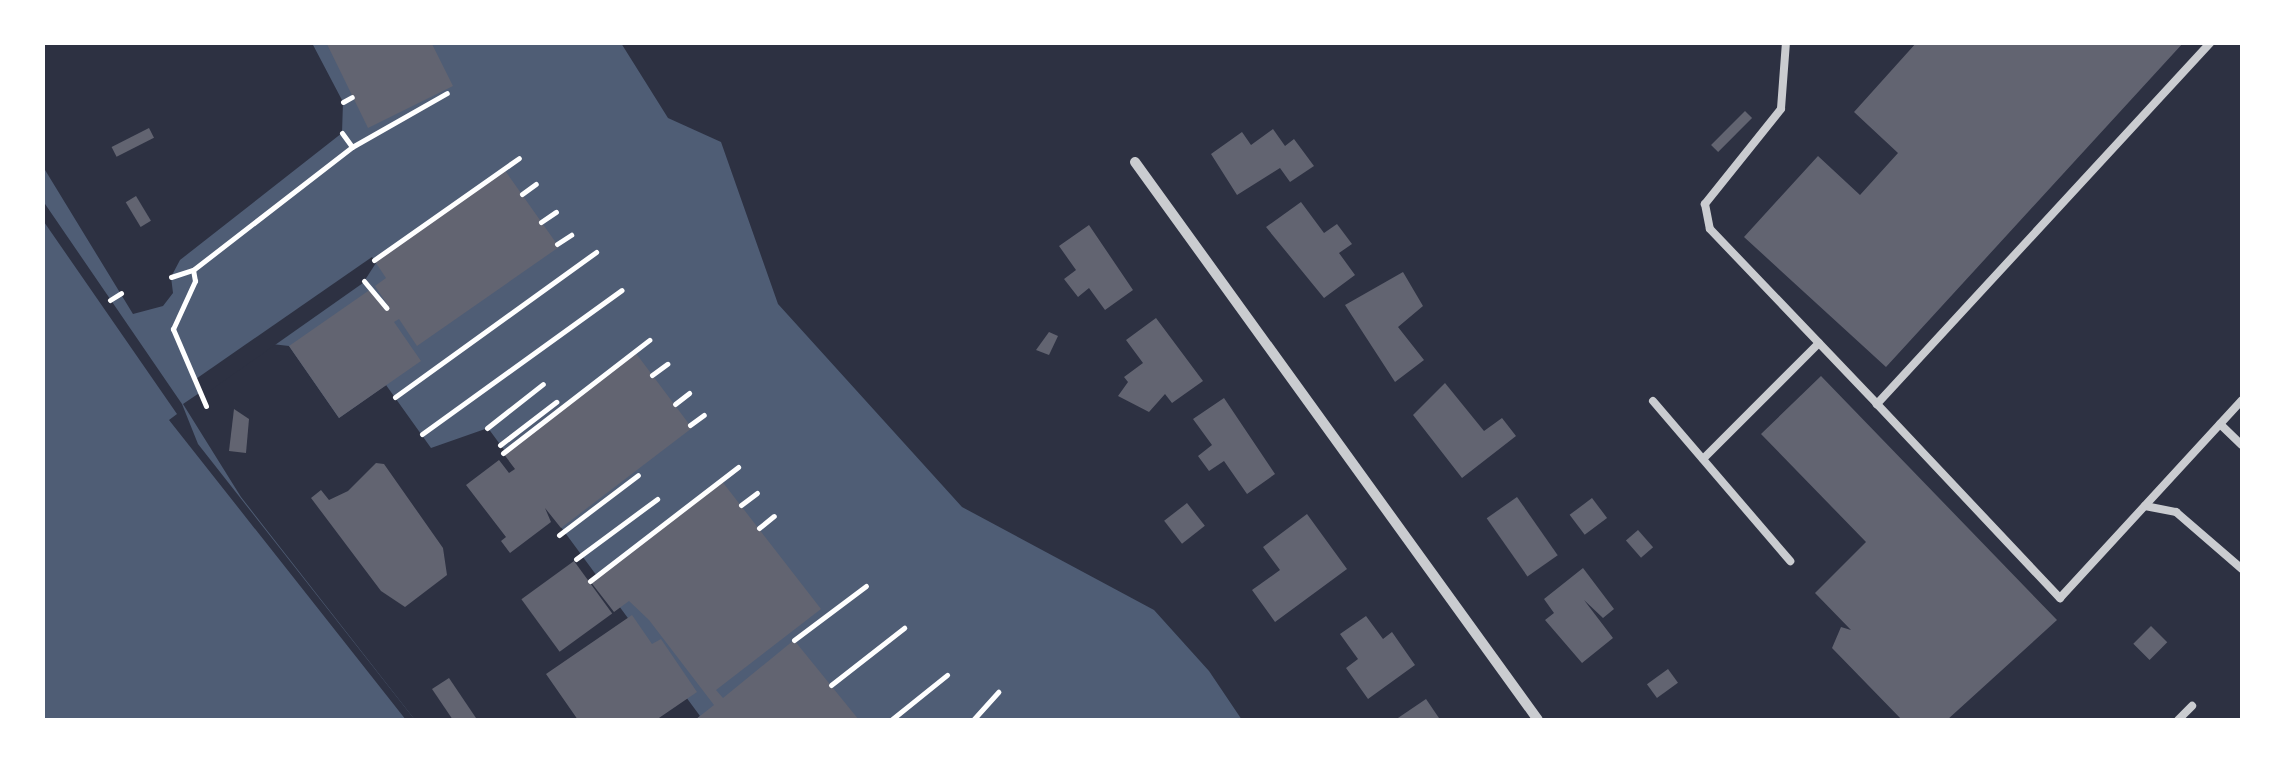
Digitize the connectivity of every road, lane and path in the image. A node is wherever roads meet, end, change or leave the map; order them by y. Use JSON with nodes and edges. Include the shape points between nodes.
{"nodes":[{"id":1,"x":1786,"y":42,"type":"edge"},
{"id":2,"x":2211,"y":42,"type":"edge"},
{"id":3,"x":447,"y":93,"type":"dead end"},
{"id":4,"x":352,"y":97,"type":"dead end"},
{"id":5,"x":343,"y":102,"type":"dead end"},
{"id":6,"x":342,"y":133,"type":"dead end"},
{"id":7,"x":352,"y":147,"type":"junction"},
{"id":8,"x":519,"y":158,"type":"dead end"},
{"id":9,"x":1135,"y":162,"type":"dead end"},
{"id":10,"x":536,"y":184,"type":"dead end"},
{"id":11,"x":522,"y":194,"type":"dead end"},
{"id":12,"x":556,"y":212,"type":"dead end"},
{"id":13,"x":542,"y":222,"type":"dead end"},
{"id":14,"x":572,"y":235,"type":"dead end"},
{"id":15,"x":557,"y":244,"type":"dead end"},
{"id":16,"x":596,"y":252,"type":"dead end"},
{"id":17,"x":374,"y":260,"type":"dead end"},
{"id":18,"x":193,"y":270,"type":"junction"},
{"id":19,"x":171,"y":277,"type":"dead end"},
{"id":20,"x":364,"y":281,"type":"dead end"},
{"id":21,"x":622,"y":290,"type":"dead end"},
{"id":22,"x":120,"y":293,"type":"dead end"},
{"id":23,"x":110,"y":300,"type":"dead end"},
{"id":24,"x":388,"y":308,"type":"dead end"},
{"id":25,"x":649,"y":340,"type":"dead end"},
{"id":26,"x":1818,"y":343,"type":"junction"},
{"id":27,"x":667,"y":364,"type":"dead end"},
{"id":28,"x":652,"y":375,"type":"dead end"},
{"id":29,"x":543,"y":384,"type":"dead end"},
{"id":30,"x":689,"y":393,"type":"dead end"},
{"id":31,"x":395,"y":397,"type":"dead end"},
{"id":32,"x":2242,"y":400,"type":"edge"},
{"id":33,"x":1652,"y":401,"type":"dead end"},
{"id":34,"x":556,"y":402,"type":"dead end"},
{"id":35,"x":675,"y":404,"type":"dead end"},
{"id":36,"x":1876,"y":404,"type":"junction"},
{"id":37,"x":206,"y":406,"type":"dead end"},
{"id":38,"x":704,"y":415,"type":"dead end"},
{"id":39,"x":690,"y":424,"type":"dead end"},
{"id":40,"x":2220,"y":424,"type":"junction"},
{"id":41,"x":488,"y":428,"type":"dead end"},
{"id":42,"x":422,"y":434,"type":"dead end"},
{"id":43,"x":500,"y":445,"type":"dead end"},
{"id":44,"x":2242,"y":445,"type":"edge"},
{"id":45,"x":503,"y":453,"type":"dead end"},
{"id":46,"x":1703,"y":460,"type":"junction"},
{"id":47,"x":738,"y":467,"type":"dead end"},
{"id":48,"x":638,"y":475,"type":"dead end"},
{"id":49,"x":757,"y":493,"type":"dead end"},
{"id":50,"x":657,"y":499,"type":"dead end"},
{"id":51,"x":741,"y":505,"type":"dead end"},
{"id":52,"x":2145,"y":506,"type":"junction"},
{"id":53,"x":774,"y":516,"type":"dead end"},
{"id":54,"x":759,"y":528,"type":"dead end"},
{"id":55,"x":560,"y":535,"type":"dead end"},
{"id":56,"x":576,"y":559,"type":"dead end"},
{"id":57,"x":1790,"y":561,"type":"dead end"},
{"id":58,"x":2242,"y":569,"type":"edge"},
{"id":59,"x":590,"y":581,"type":"dead end"},
{"id":60,"x":866,"y":586,"type":"dead end"},
{"id":61,"x":904,"y":628,"type":"dead end"},
{"id":62,"x":794,"y":640,"type":"dead end"},
{"id":63,"x":948,"y":675,"type":"dead end"},
{"id":64,"x":830,"y":685,"type":"dead end"},
{"id":65,"x":998,"y":692,"type":"dead end"},
{"id":66,"x":2192,"y":706,"type":"dead end"},
{"id":67,"x":891,"y":720,"type":"edge"},
{"id":68,"x":973,"y":720,"type":"edge"},
{"id":69,"x":1538,"y":720,"type":"edge"},
{"id":70,"x":2178,"y":720,"type":"edge"}],
"edges":[{"from":1,"to":26,"type":"lane","via":[[1782,109],[1705,204],[1710,229]]},
{"from":2,"to":36,"type":"lane"},
{"from":3,"to":7,"type":"path"},
{"from":4,"to":5,"type":"path"},
{"from":6,"to":7,"type":"path"},
{"from":7,"to":18,"type":"path"},
{"from":8,"to":17,"type":"path"},
{"from":9,"to":69,"type":"street"},
{"from":10,"to":11,"type":"path"},
{"from":12,"to":13,"type":"path"},
{"from":14,"to":15,"type":"path"},
{"from":16,"to":31,"type":"path"},
{"from":18,"to":19,"type":"path"},
{"from":18,"to":37,"type":"path","via":[[173,329]]},
{"from":20,"to":24,"type":"path"},
{"from":21,"to":42,"type":"path"},
{"from":22,"to":23,"type":"path"},
{"from":25,"to":45,"type":"path"},
{"from":26,"to":36,"type":"lane"},
{"from":26,"to":46,"type":"lane"},
{"from":27,"to":28,"type":"path"},
{"from":29,"to":41,"type":"path"},
{"from":30,"to":35,"type":"path"},
{"from":32,"to":40,"type":"lane"},
{"from":33,"to":46,"type":"lane"},
{"from":34,"to":43,"type":"path"},
{"from":36,"to":52,"type":"lane","via":[[2060,598]]},
{"from":38,"to":39,"type":"path"},
{"from":40,"to":44,"type":"lane"},
{"from":40,"to":52,"type":"lane"},
{"from":46,"to":57,"type":"lane"},
{"from":47,"to":59,"type":"path"},
{"from":48,"to":55,"type":"path"},
{"from":49,"to":51,"type":"path"},
{"from":50,"to":56,"type":"path"},
{"from":52,"to":58,"type":"lane","via":[[2176,512]]},
{"from":53,"to":54,"type":"path"},
{"from":60,"to":62,"type":"path"},
{"from":61,"to":64,"type":"path"},
{"from":63,"to":67,"type":"path"},
{"from":65,"to":68,"type":"path"},
{"from":66,"to":70,"type":"lane"}]}
